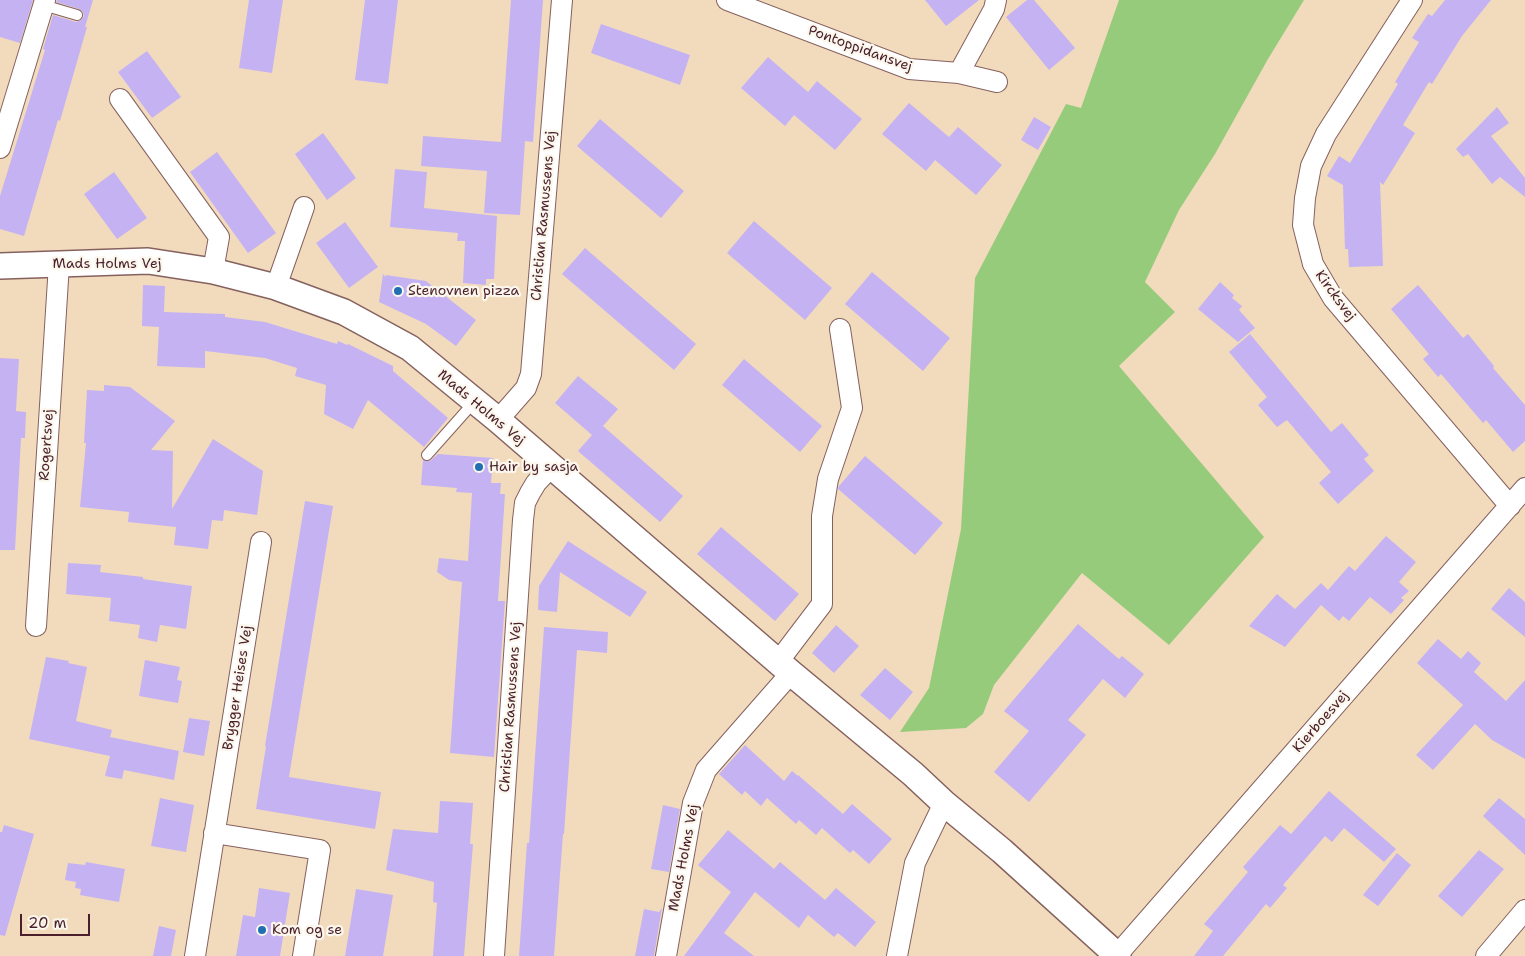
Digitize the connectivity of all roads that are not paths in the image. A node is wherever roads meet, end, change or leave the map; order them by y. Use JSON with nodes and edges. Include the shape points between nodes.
{"nodes":[{"id":1,"x":562,"y":0,"type":"edge"},
{"id":2,"x":727,"y":0,"type":"edge"},
{"id":3,"x":996,"y":0,"type":"edge"},
{"id":4,"x":1412,"y":0,"type":"edge"},
{"id":5,"x":44,"y":3,"type":"edge"},
{"id":6,"x":77,"y":15,"type":"dead end"},
{"id":7,"x":959,"y":73,"type":"junction"},
{"id":8,"x":996,"y":82,"type":"dead end"},
{"id":9,"x":120,"y":99,"type":"dead end"},
{"id":10,"x":0,"y":148,"type":"edge"},
{"id":11,"x":304,"y":207,"type":"dead end"},
{"id":12,"x":59,"y":264,"type":"junction"},
{"id":13,"x":0,"y":266,"type":"edge"},
{"id":14,"x":213,"y":270,"type":"junction"},
{"id":15,"x":276,"y":287,"type":"junction"},
{"id":16,"x":840,"y":330,"type":"dead end"},
{"id":17,"x":475,"y":401,"type":"junction"},
{"id":18,"x":498,"y":420,"type":"junction"},
{"id":19,"x":427,"y":455,"type":"dead end"},
{"id":20,"x":551,"y":467,"type":"junction"},
{"id":21,"x":1525,"y":488,"type":"edge"},
{"id":22,"x":1510,"y":506,"type":"junction"},
{"id":23,"x":262,"y":542,"type":"dead end"},
{"id":24,"x":36,"y":626,"type":"dead end"},
{"id":25,"x":784,"y":668,"type":"junction"},
{"id":26,"x":944,"y":804,"type":"junction"},
{"id":27,"x":214,"y":833,"type":"junction"},
{"id":28,"x":1525,"y":910,"type":"edge"},
{"id":29,"x":195,"y":956,"type":"edge"},
{"id":30,"x":303,"y":956,"type":"edge"},
{"id":31,"x":494,"y":956,"type":"edge"},
{"id":32,"x":666,"y":956,"type":"edge"},
{"id":33,"x":898,"y":956,"type":"edge"},
{"id":34,"x":1118,"y":956,"type":"edge"},
{"id":35,"x":1486,"y":956,"type":"edge"}],
"edges":[{"from":1,"to":18,"type":"street","name":"Christian Rasmussens Vej","via":[[531,374],[526,388]]},
{"from":2,"to":7,"type":"street","name":"Pontoppidansvej","via":[[909,69]]},
{"from":3,"to":7,"type":"street"},
{"from":4,"to":22,"type":"street","name":"Kircksvej","via":[[1326,134],[1311,166],[1303,225],[1313,264],[1333,298]]},
{"from":5,"to":6,"type":"lane"},
{"from":5,"to":10,"type":"street"},
{"from":7,"to":8,"type":"street","name":"Pontoppidansvej"},
{"from":9,"to":14,"type":"street","via":[[220,237]]},
{"from":11,"to":15,"type":"street"},
{"from":12,"to":13,"type":"street","name":"Mads Holms Vej"},
{"from":12,"to":14,"type":"street","name":"Mads Holms Vej","via":[[148,261]]},
{"from":12,"to":24,"type":"street","name":"Rogertsvej"},
{"from":14,"to":15,"type":"street","name":"Mads Holms Vej"},
{"from":15,"to":17,"type":"street","name":"Mads Holms Vej","via":[[344,312],[410,348]]},
{"from":16,"to":25,"type":"street","name":"Mads Holms Vej","via":[[852,408],[828,479],[822,516],[822,604]]},
{"from":17,"to":18,"type":"street","name":"Mads Holms Vej"},
{"from":17,"to":19,"type":"lane"},
{"from":18,"to":20,"type":"street","name":"Mads Holms Vej"},
{"from":20,"to":25,"type":"street","name":"Mads Holms Vej"},
{"from":20,"to":31,"type":"street","name":"Christian Rasmussens Vej","via":[[530,493],[523,520]]},
{"from":21,"to":22,"type":"street","name":"Kierboesvej"},
{"from":22,"to":34,"type":"street","name":"Kierboesvej"},
{"from":23,"to":27,"type":"street","name":"Brygger Heises Vej"},
{"from":25,"to":26,"type":"street","name":"Mads Holms Vej","via":[[913,774]]},
{"from":25,"to":32,"type":"street","name":"Mads Holms Vej","via":[[706,770],[693,803]]},
{"from":26,"to":33,"type":"street","via":[[915,863]]},
{"from":26,"to":34,"type":"street","name":"Mads Holms Vej","via":[[1002,851]]},
{"from":27,"to":29,"type":"street","name":"Brygger Heises Vej"},
{"from":27,"to":30,"type":"street","via":[[320,850]]},
{"from":28,"to":35,"type":"street"}]}
